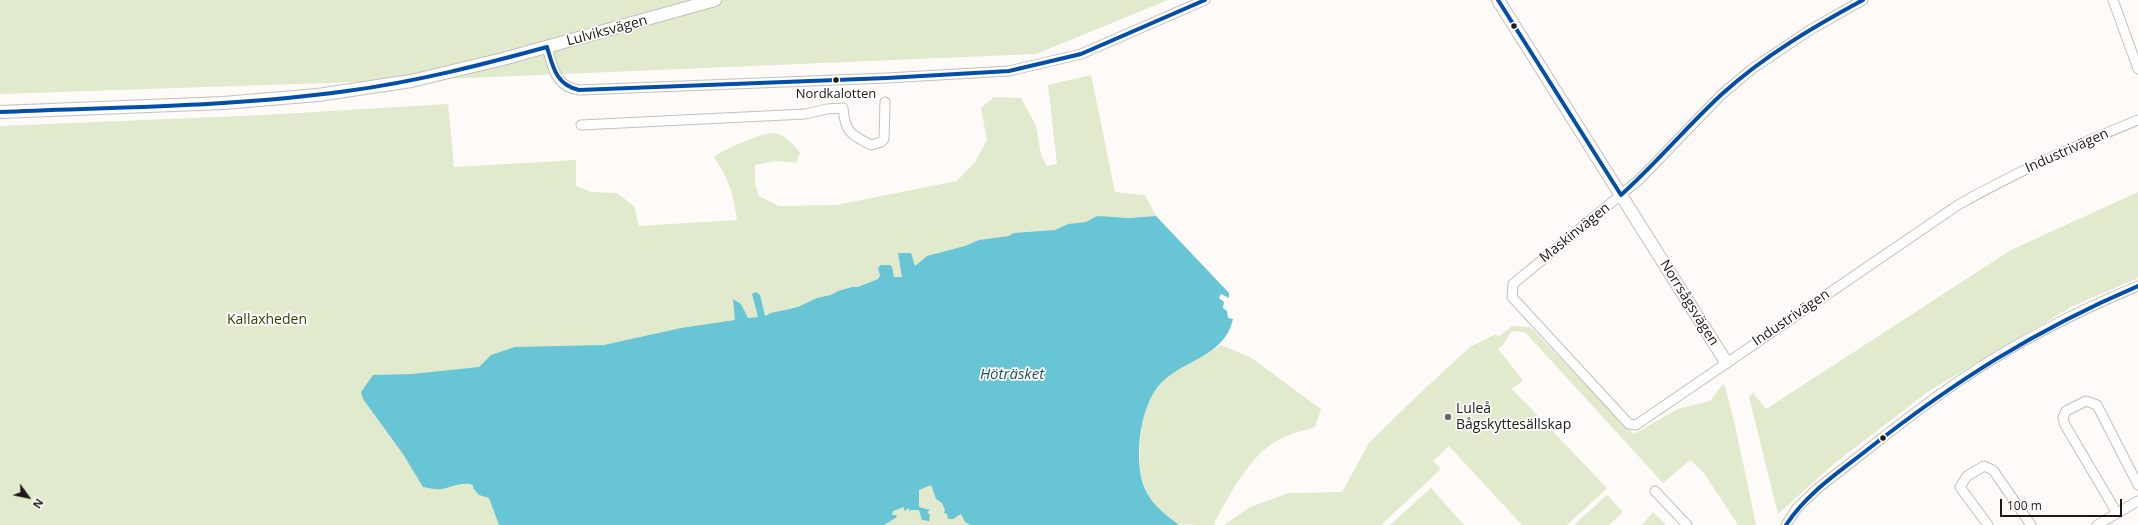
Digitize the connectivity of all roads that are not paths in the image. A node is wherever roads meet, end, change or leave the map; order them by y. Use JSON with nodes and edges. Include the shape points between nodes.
{"nodes":[{"id":1,"x":715,"y":0,"type":"edge"},
{"id":2,"x":1205,"y":0,"type":"edge"},
{"id":3,"x":1498,"y":0,"type":"edge"},
{"id":4,"x":1863,"y":0,"type":"edge"},
{"id":5,"x":2113,"y":0,"type":"edge"},
{"id":6,"x":547,"y":47,"type":"junction"},
{"id":7,"x":2138,"y":69,"type":"edge"},
{"id":8,"x":885,"y":102,"type":"dead end"},
{"id":9,"x":0,"y":112,"type":"edge"},
{"id":10,"x":2138,"y":120,"type":"edge"},
{"id":11,"x":581,"y":125,"type":"dead end"},
{"id":12,"x":1621,"y":195,"type":"junction"},
{"id":13,"x":1528,"y":271,"type":"joint"},
{"id":14,"x":2138,"y":286,"type":"edge"},
{"id":15,"x":1726,"y":362,"type":"junction"},
{"id":16,"x":2138,"y":485,"type":"edge"},
{"id":17,"x":1655,"y":491,"type":"dead end"},
{"id":18,"x":2138,"y":501,"type":"edge"},
{"id":19,"x":2117,"y":513,"type":"junction"},
{"id":20,"x":1687,"y":525,"type":"edge"},
{"id":21,"x":1786,"y":525,"type":"edge"},
{"id":22,"x":1988,"y":525,"type":"edge"},
{"id":23,"x":2031,"y":525,"type":"edge"},
{"id":24,"x":2097,"y":525,"type":"edge"}],
"edges":[{"from":1,"to":6,"type":"main road","name":"Lulviksvägen"},
{"from":2,"to":6,"type":"street","via":[[1081,54],[1009,71],[579,90],[567,87],[558,79]]},
{"from":3,"to":12,"type":"main road","name":"Norrsågsvägen"},
{"from":4,"to":12,"type":"street","name":"Maskinvägen","via":[[1810,30],[1752,69],[1721,94],[1672,148]]},
{"from":5,"to":7,"type":"street"},
{"from":6,"to":9,"type":"main road","name":"Lulviksvägen","via":[[411,81],[318,95],[223,103]]},
{"from":8,"to":11,"type":"street","via":[[884,139],[871,146],[846,129],[843,108],[805,114]]},
{"from":10,"to":15,"type":"street","name":"Industrivägen","via":[[2009,177],[1958,205]]},
{"from":12,"to":13,"type":"street","name":"Maskinvägen"},
{"from":12,"to":15,"type":"main road","name":"Norrsågsvägen"},
{"from":13,"to":15,"type":"street","name":"Industrivägen","via":[[1513,284],[1512,297],[1629,424],[1636,425]]},
{"from":14,"to":21,"type":"street","via":[[2065,319],[1957,383],[1818,488],[1797,508]]},
{"from":16,"to":19,"type":"street","via":[[2096,405],[2086,401],[2066,412],[2063,418],[2065,425]]},
{"from":17,"to":20,"type":"street"},
{"from":18,"to":19,"type":"street"},
{"from":19,"to":24,"type":"street"},
{"from":22,"to":23,"type":"street","via":[[1960,487],[1967,476],[1984,466],[1994,470]]}]}
